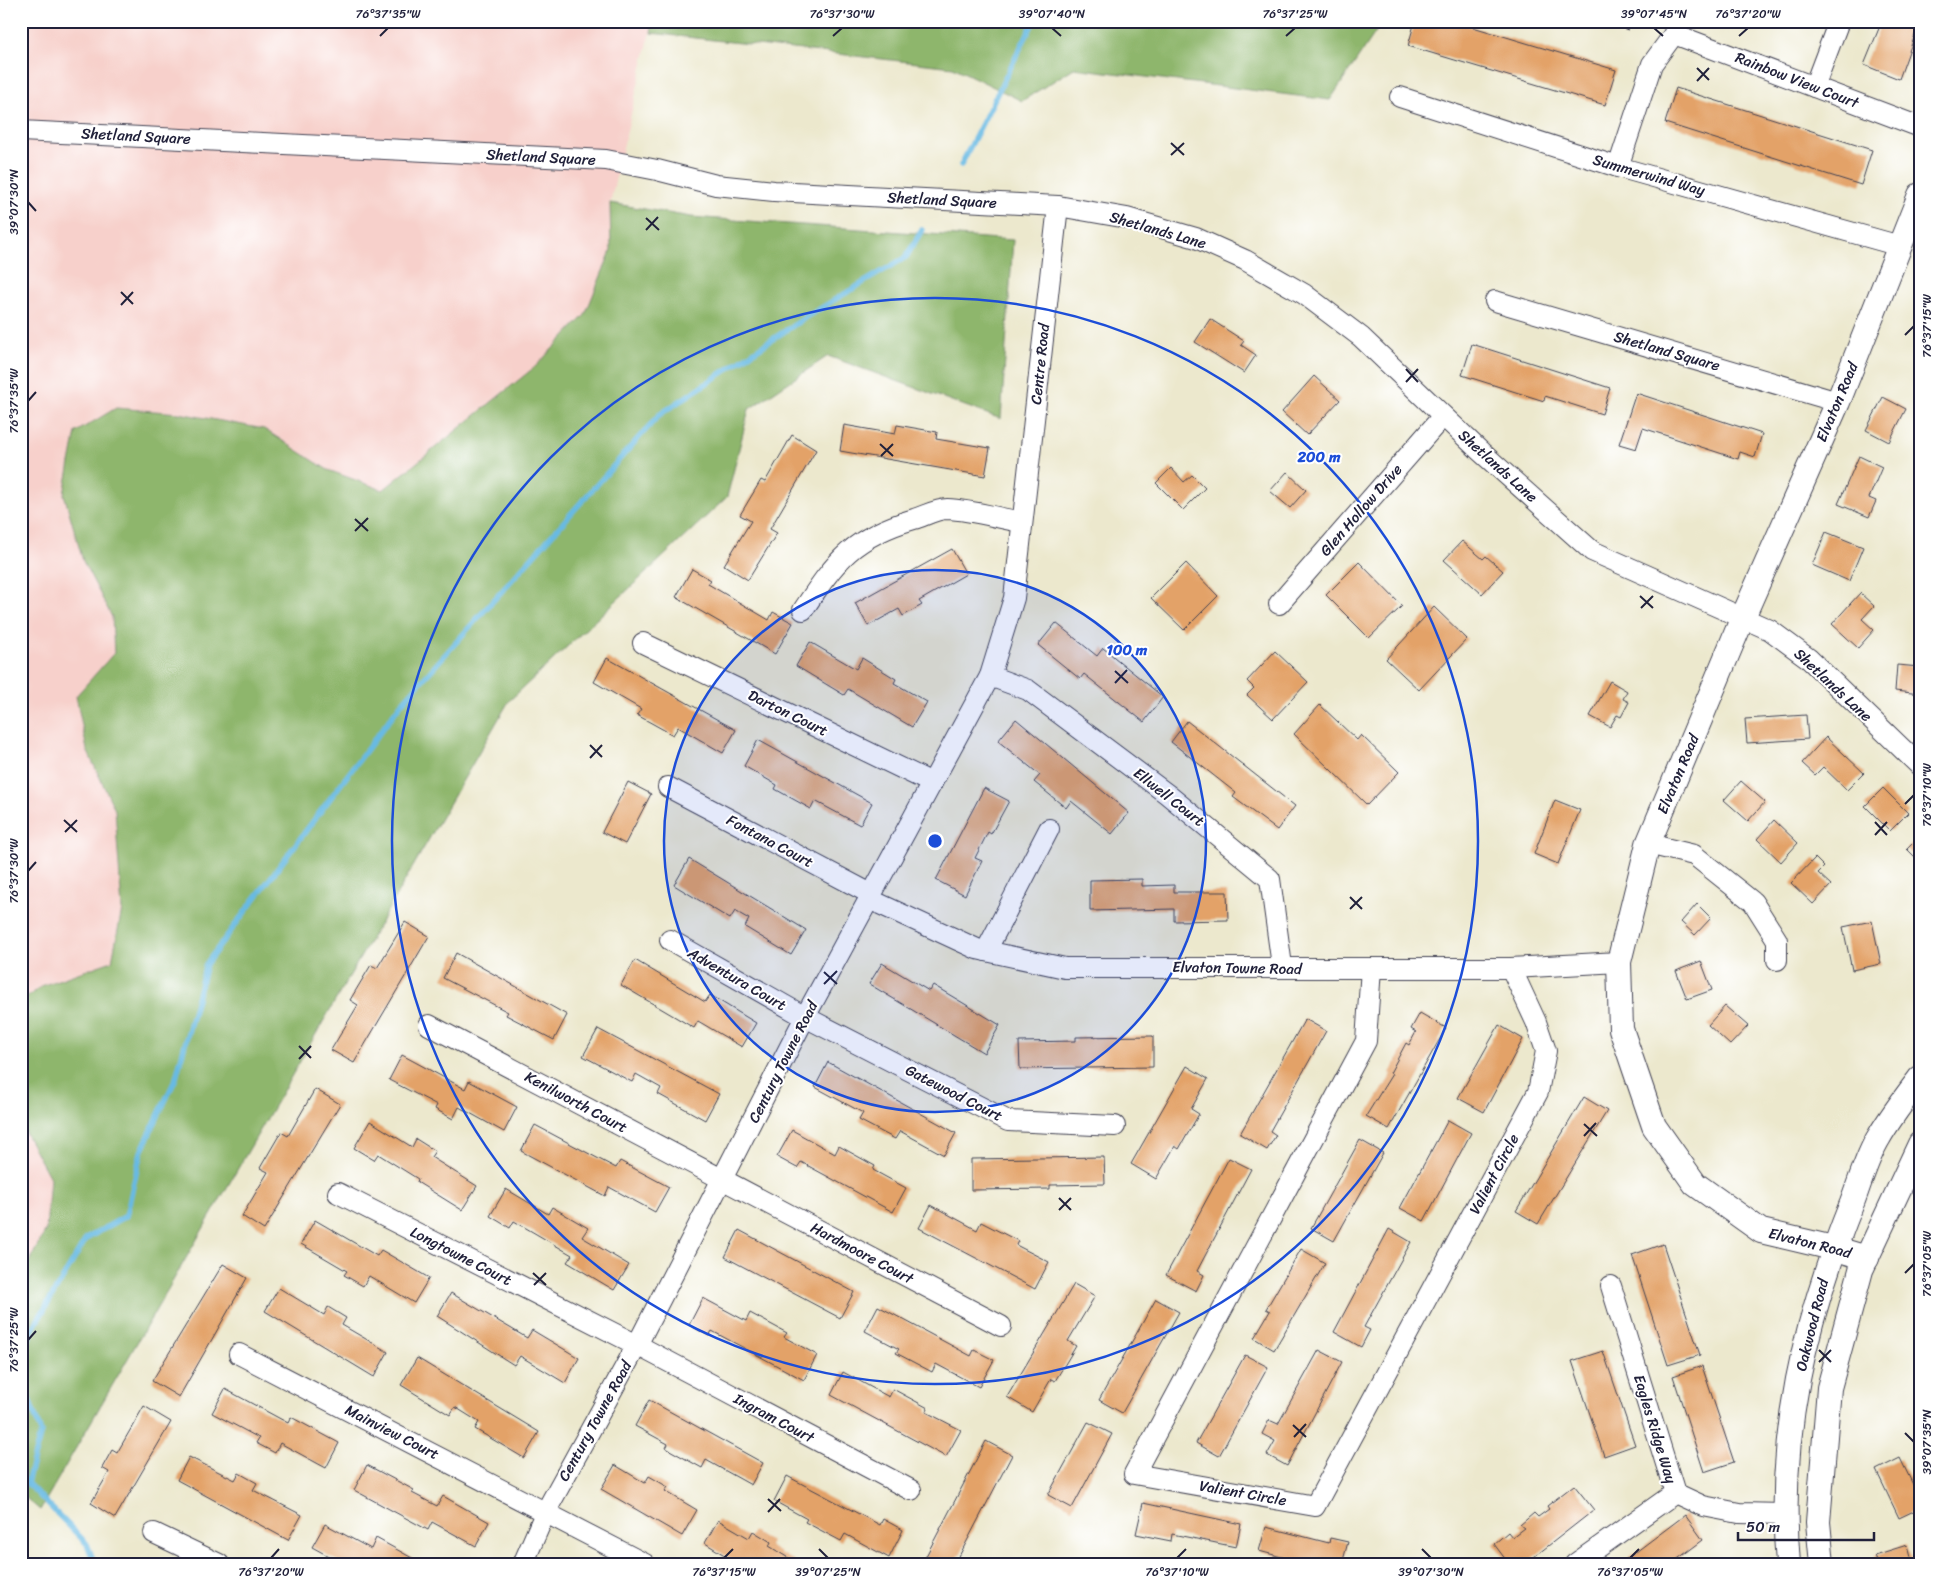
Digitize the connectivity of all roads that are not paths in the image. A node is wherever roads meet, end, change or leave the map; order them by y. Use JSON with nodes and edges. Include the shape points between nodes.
{"nodes":[{"id":1,"x":1839,"y":21,"type":"edge"},
{"id":2,"x":1675,"y":28,"type":"edge"},
{"id":3,"x":1814,"y":87,"type":"junction"},
{"id":4,"x":1400,"y":97,"type":"dead end"},
{"id":5,"x":1920,"y":126,"type":"edge"},
{"id":6,"x":21,"y":130,"type":"edge"},
{"id":7,"x":1618,"y":167,"type":"junction"},
{"id":8,"x":1920,"y":195,"type":"edge"},
{"id":9,"x":1058,"y":206,"type":"junction"},
{"id":10,"x":1900,"y":246,"type":"junction"},
{"id":11,"x":1495,"y":301,"type":"dead end"},
{"id":12,"x":1838,"y":402,"type":"junction"},
{"id":13,"x":1443,"y":416,"type":"junction"},
{"id":14,"x":1022,"y":522,"type":"junction"},
{"id":15,"x":1279,"y":604,"type":"dead end"},
{"id":16,"x":803,"y":610,"type":"dead end"},
{"id":17,"x":1743,"y":618,"type":"junction"},
{"id":18,"x":644,"y":643,"type":"dead end"},
{"id":19,"x":990,"y":676,"type":"junction"},
{"id":20,"x":1920,"y":766,"type":"edge"},
{"id":21,"x":932,"y":782,"type":"junction"},
{"id":22,"x":668,"y":787,"type":"dead end"},
{"id":23,"x":1048,"y":829,"type":"dead end"},
{"id":24,"x":1648,"y":844,"type":"junction"},
{"id":25,"x":870,"y":897,"type":"junction"},
{"id":26,"x":670,"y":940,"type":"dead end"},
{"id":27,"x":986,"y":951,"type":"junction"},
{"id":28,"x":1776,"y":960,"type":"dead end"},
{"id":29,"x":1619,"y":962,"type":"junction"},
{"id":30,"x":1282,"y":966,"type":"junction"},
{"id":31,"x":1370,"y":968,"type":"junction"},
{"id":32,"x":1511,"y":968,"type":"junction"},
{"id":33,"x":805,"y":1017,"type":"junction"},
{"id":34,"x":429,"y":1025,"type":"dead end"},
{"id":35,"x":1920,"y":1078,"type":"edge"},
{"id":36,"x":1115,"y":1126,"type":"dead end"},
{"id":37,"x":1920,"y":1144,"type":"edge"},
{"id":38,"x":722,"y":1180,"type":"junction"},
{"id":39,"x":338,"y":1193,"type":"dead end"},
{"id":40,"x":1833,"y":1248,"type":"junction"},
{"id":41,"x":1866,"y":1258,"type":"junction"},
{"id":42,"x":1611,"y":1286,"type":"dead end"},
{"id":43,"x":1001,"y":1326,"type":"dead end"},
{"id":44,"x":637,"y":1345,"type":"junction"},
{"id":45,"x":239,"y":1354,"type":"dead end"},
{"id":46,"x":911,"y":1490,"type":"dead end"},
{"id":47,"x":1675,"y":1493,"type":"junction"},
{"id":48,"x":546,"y":1511,"type":"junction"},
{"id":49,"x":1784,"y":1514,"type":"junction"},
{"id":50,"x":154,"y":1533,"type":"dead end"},
{"id":51,"x":219,"y":1564,"type":"edge"},
{"id":52,"x":523,"y":1564,"type":"edge"},
{"id":53,"x":645,"y":1564,"type":"edge"},
{"id":54,"x":1575,"y":1564,"type":"edge"},
{"id":55,"x":1788,"y":1564,"type":"edge"},
{"id":56,"x":1822,"y":1564,"type":"edge"}],
"edges":[{"from":1,"to":3,"type":"street"},
{"from":2,"to":3,"type":"street","name":"Rainbow View Court"},
{"from":2,"to":7,"type":"street","via":[[1652,64]]},
{"from":3,"to":5,"type":"street","name":"Rainbow View Court"},
{"from":4,"to":7,"type":"street","name":"Summerwind Way"},
{"from":6,"to":9,"type":"street","name":"Shetland Square","via":[[606,160],[725,186],[774,191]]},
{"from":7,"to":10,"type":"street","name":"Summerwind Way"},
{"from":8,"to":10,"type":"street","name":"Elvaton Road"},
{"from":9,"to":13,"type":"street","name":"Shetlands Lane","via":[[1127,218],[1196,238],[1244,260],[1304,294],[1361,337]]},
{"from":9,"to":14,"type":"street","name":"Centre Road"},
{"from":10,"to":12,"type":"street","name":"Elvaton Road"},
{"from":11,"to":12,"type":"street","name":"Shetland Square"},
{"from":12,"to":17,"type":"street","name":"Elvaton Road"},
{"from":13,"to":15,"type":"street","name":"Glen Hollow Drive"},
{"from":13,"to":17,"type":"street","name":"Shetlands Lane","via":[[1592,550]]},
{"from":14,"to":16,"type":"street","via":[[946,509],[901,522],[870,535],[850,550],[831,568]]},
{"from":14,"to":19,"type":"street","name":"Century Towne Road","via":[[1014,598]]},
{"from":17,"to":20,"type":"street","name":"Shetlands Lane","via":[[1770,630],[1808,658]]},
{"from":17,"to":24,"type":"street","name":"Elvaton Road"},
{"from":18,"to":21,"type":"street","name":"Darton Court"},
{"from":19,"to":21,"type":"street","name":"Century Towne Road"},
{"from":19,"to":30,"type":"street","name":"Ellwell Court","via":[[1028,690],[1167,794],[1270,879]]},
{"from":21,"to":25,"type":"street","name":"Century Towne Road"},
{"from":22,"to":25,"type":"street","name":"Fontana Court"},
{"from":23,"to":27,"type":"street"},
{"from":24,"to":28,"type":"street","via":[[1694,855],[1752,902],[1777,940]]},
{"from":24,"to":29,"type":"street","name":"Elvaton Road"},
{"from":25,"to":27,"type":"street","name":"Elvaton Towne Road"},
{"from":25,"to":33,"type":"street","name":"Century Towne Road"},
{"from":26,"to":33,"type":"street","name":"Adventura Court"},
{"from":27,"to":30,"type":"street","name":"Elvaton Towne Road","via":[[1065,968]]},
{"from":29,"to":32,"type":"street","name":"Elvaton Towne Road"},
{"from":29,"to":40,"type":"street","name":"Elvaton Road","via":[[1621,1029],[1654,1126],[1694,1184],[1761,1231]]},
{"from":30,"to":31,"type":"street","name":"Elvaton Towne Road"},
{"from":31,"to":32,"type":"street","name":"Elvaton Towne Road"},
{"from":31,"to":32,"type":"street","name":"Valient Circle","via":[[1366,1040],[1134,1474],[1314,1506],[1538,1092],[1546,1051]]},
{"from":33,"to":36,"type":"street","name":"Gatewood Court","via":[[1008,1121]]},
{"from":33,"to":38,"type":"street","name":"Century Towne Road"},
{"from":34,"to":38,"type":"street","name":"Kenilworth Court"},
{"from":35,"to":40,"type":"street","name":"Oakwood Road","via":[[1878,1137]]},
{"from":37,"to":41,"type":"street"},
{"from":38,"to":43,"type":"street","name":"Hardmoore Court"},
{"from":38,"to":44,"type":"street","name":"Century Towne Road"},
{"from":39,"to":44,"type":"street","name":"Longtowne Court"},
{"from":40,"to":41,"type":"street","name":"Elvaton Road"},
{"from":40,"to":49,"type":"street","name":"Oakwood Road","via":[[1809,1328],[1788,1432]]},
{"from":41,"to":56,"type":"street","via":[[1829,1388],[1818,1522]]},
{"from":42,"to":47,"type":"street","name":"Eagles Ridge Way"},
{"from":44,"to":46,"type":"street","name":"Ingram Court"},
{"from":44,"to":48,"type":"street","name":"Century Towne Road"},
{"from":45,"to":48,"type":"street","name":"Mainview Court"},
{"from":47,"to":49,"type":"street","name":"Eagles Ridge Way","via":[[1703,1506],[1739,1513]]},
{"from":47,"to":54,"type":"street"},
{"from":48,"to":52,"type":"street","name":"Century Towne Road"},
{"from":48,"to":53,"type":"street","name":"Mainview Court"},
{"from":49,"to":55,"type":"street","name":"Oakwood Road"},
{"from":50,"to":51,"type":"street"}]}
